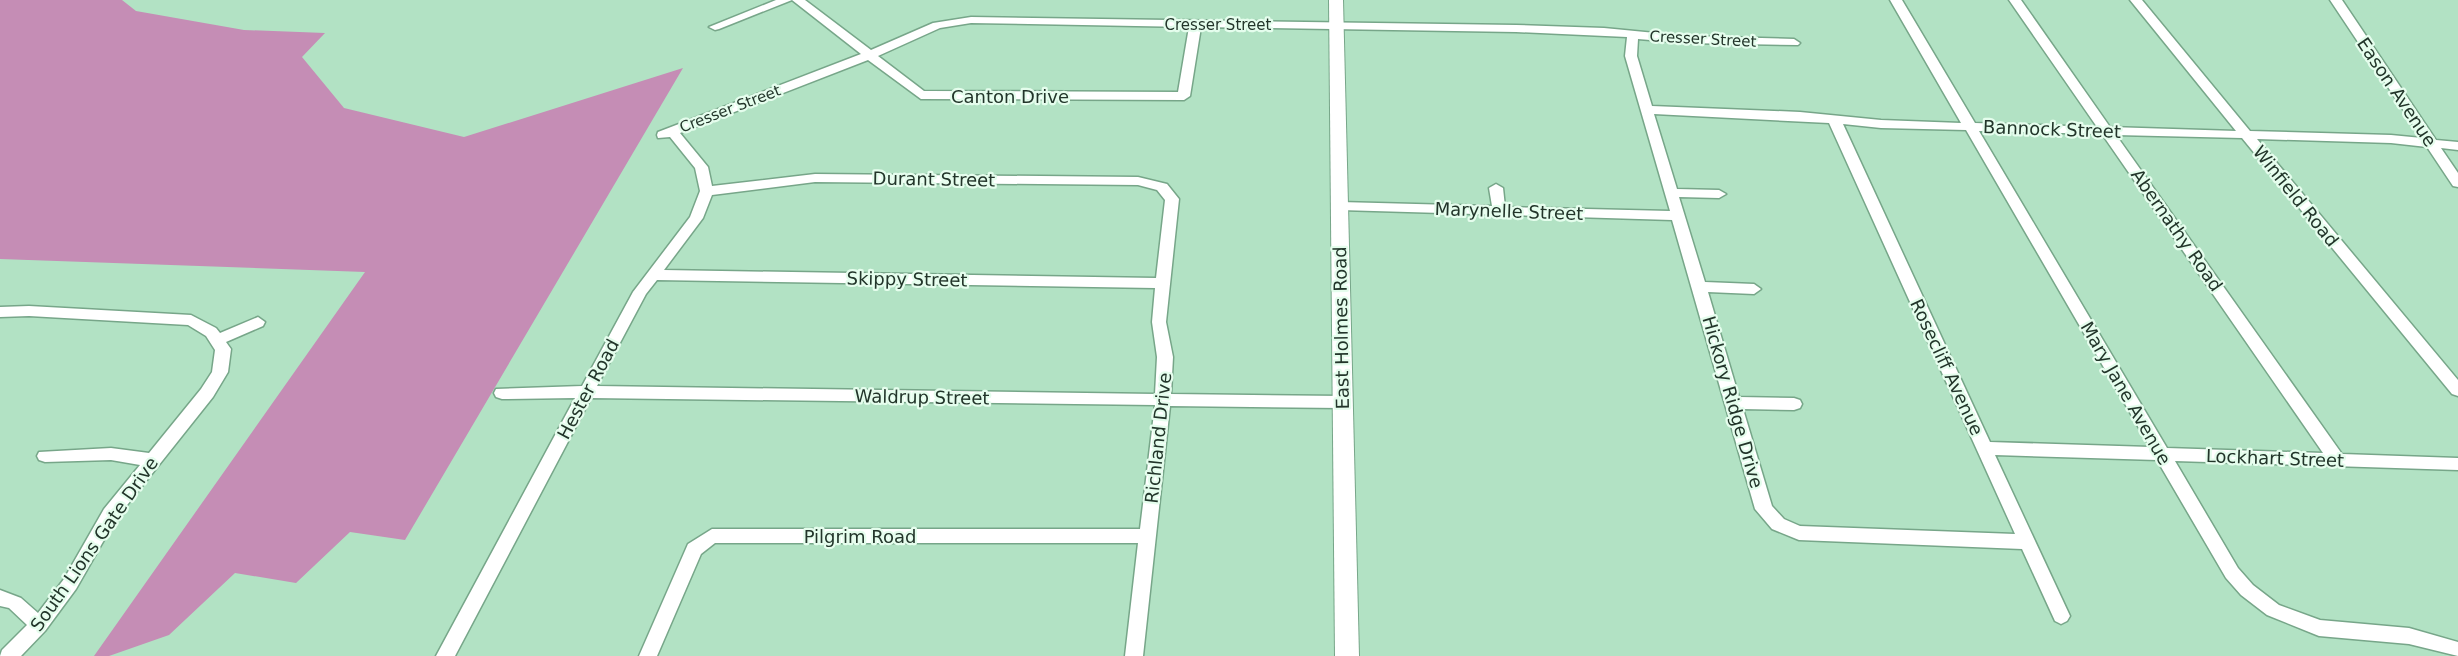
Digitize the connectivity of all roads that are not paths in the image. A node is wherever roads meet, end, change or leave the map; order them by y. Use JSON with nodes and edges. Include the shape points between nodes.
{"nodes":[{"id":1,"x":786,"y":0,"type":"edge"},
{"id":2,"x":798,"y":0,"type":"edge"},
{"id":3,"x":1336,"y":0,"type":"edge"},
{"id":4,"x":1896,"y":0,"type":"edge"},
{"id":5,"x":2015,"y":0,"type":"edge"},
{"id":6,"x":2136,"y":0,"type":"edge"},
{"id":7,"x":2336,"y":0,"type":"edge"},
{"id":8,"x":1195,"y":26,"type":"junction"},
{"id":9,"x":1336,"y":26,"type":"junction"},
{"id":10,"x":715,"y":27,"type":"dead end"},
{"id":11,"x":1633,"y":34,"type":"junction"},
{"id":12,"x":1794,"y":43,"type":"dead end"},
{"id":13,"x":870,"y":55,"type":"junction"},
{"id":14,"x":1647,"y":110,"type":"junction"},
{"id":15,"x":1834,"y":119,"type":"junction"},
{"id":16,"x":1970,"y":126,"type":"junction"},
{"id":17,"x":2107,"y":130,"type":"junction"},
{"id":18,"x":2246,"y":134,"type":"junction"},
{"id":19,"x":2431,"y":143,"type":"junction"},
{"id":20,"x":2458,"y":146,"type":"edge"},
{"id":21,"x":2458,"y":183,"type":"edge"},
{"id":22,"x":1162,"y":187,"type":"joint"},
{"id":23,"x":1496,"y":188,"type":"dead end"},
{"id":24,"x":707,"y":191,"type":"junction"},
{"id":25,"x":1671,"y":193,"type":"junction"},
{"id":26,"x":1719,"y":194,"type":"dead end"},
{"id":27,"x":1340,"y":206,"type":"junction"},
{"id":28,"x":1499,"y":211,"type":"junction"},
{"id":29,"x":1677,"y":216,"type":"junction"},
{"id":30,"x":652,"y":275,"type":"junction"},
{"id":31,"x":1162,"y":283,"type":"junction"},
{"id":32,"x":1699,"y":287,"type":"junction"},
{"id":33,"x":1754,"y":289,"type":"dead end"},
{"id":34,"x":0,"y":312,"type":"edge"},
{"id":35,"x":258,"y":322,"type":"dead end"},
{"id":36,"x":216,"y":340,"type":"junction"},
{"id":37,"x":2458,"y":390,"type":"edge"},
{"id":38,"x":586,"y":392,"type":"junction"},
{"id":39,"x":502,"y":393,"type":"dead end"},
{"id":40,"x":1163,"y":401,"type":"junction"},
{"id":41,"x":1342,"y":402,"type":"junction"},
{"id":42,"x":1733,"y":403,"type":"junction"},
{"id":43,"x":1794,"y":404,"type":"dead end"},
{"id":44,"x":1984,"y":448,"type":"junction"},
{"id":45,"x":2161,"y":454,"type":"junction"},
{"id":46,"x":45,"y":456,"type":"dead end"},
{"id":47,"x":152,"y":460,"type":"junction"},
{"id":48,"x":2337,"y":460,"type":"junction"},
{"id":49,"x":2458,"y":464,"type":"edge"},
{"id":50,"x":1147,"y":536,"type":"junction"},
{"id":51,"x":2027,"y":542,"type":"junction"},
{"id":52,"x":0,"y":598,"type":"edge"},
{"id":53,"x":2061,"y":616,"type":"dead end"},
{"id":54,"x":39,"y":625,"type":"junction"},
{"id":55,"x":2458,"y":650,"type":"edge"},
{"id":56,"x":9,"y":656,"type":"edge"},
{"id":57,"x":445,"y":656,"type":"edge"},
{"id":58,"x":648,"y":656,"type":"edge"},
{"id":59,"x":1134,"y":656,"type":"edge"},
{"id":60,"x":1347,"y":656,"type":"edge"}],
"edges":[{"from":1,"to":10,"type":"street"},
{"from":2,"to":13,"type":"street","name":"Canton Drive"},
{"from":3,"to":9,"type":"main road","name":"East Holmes Road"},
{"from":4,"to":16,"type":"street","name":"Mary Jane Avenue"},
{"from":5,"to":17,"type":"street","name":"Abernathy Road"},
{"from":6,"to":18,"type":"street","name":"Winfield Road"},
{"from":7,"to":19,"type":"street","name":"Eason Avenue"},
{"from":8,"to":9,"type":"street","name":"Cresser Street"},
{"from":8,"to":13,"type":"street","name":"Cresser Street","via":[[971,20],[937,25]]},
{"from":8,"to":13,"type":"street","name":"Canton Drive","via":[[1184,96],[921,95]]},
{"from":9,"to":11,"type":"street","name":"Cresser Street"},
{"from":9,"to":27,"type":"main road","name":"East Holmes Road"},
{"from":11,"to":12,"type":"street","name":"Cresser Street"},
{"from":11,"to":14,"type":"street","name":"Hickory Ridge Drive","via":[[1631,56]]},
{"from":13,"to":24,"type":"street","name":"Cresser Street","via":[[668,133],[701,167]]},
{"from":14,"to":15,"type":"street","name":"Bannock Street"},
{"from":14,"to":25,"type":"street","name":"Hickory Ridge Drive"},
{"from":15,"to":16,"type":"street","name":"Bannock Street"},
{"from":15,"to":44,"type":"street","name":"Rosecliff Avenue"},
{"from":16,"to":17,"type":"street","name":"Bannock Street"},
{"from":16,"to":45,"type":"street","name":"Mary Jane Avenue"},
{"from":17,"to":18,"type":"street","name":"Bannock Street"},
{"from":17,"to":48,"type":"street","name":"Abernathy Road"},
{"from":18,"to":19,"type":"street","name":"Bannock Street"},
{"from":18,"to":37,"type":"street","name":"Winfield Road"},
{"from":19,"to":20,"type":"street","name":"Bannock Street"},
{"from":19,"to":21,"type":"street","name":"Eason Avenue"},
{"from":22,"to":24,"type":"street","name":"Durant Street","via":[[1138,181],[815,178]]},
{"from":22,"to":31,"type":"street","name":"Richland Drive","via":[[1172,199]]},
{"from":23,"to":28,"type":"street"},
{"from":24,"to":30,"type":"street","name":"Hester Road","via":[[696,218]]},
{"from":25,"to":26,"type":"street"},
{"from":25,"to":29,"type":"street","name":"Hickory Ridge Drive"},
{"from":27,"to":28,"type":"street","name":"Marynelle Street"},
{"from":27,"to":41,"type":"main road","name":"East Holmes Road"},
{"from":28,"to":29,"type":"street","name":"Marynelle Street"},
{"from":29,"to":32,"type":"street","name":"Hickory Ridge Drive"},
{"from":30,"to":31,"type":"street","name":"Skippy Street"},
{"from":30,"to":38,"type":"street","name":"Hester Road"},
{"from":31,"to":40,"type":"street","name":"Richland Drive","via":[[1159,322],[1165,357]]},
{"from":32,"to":33,"type":"street"},
{"from":32,"to":42,"type":"street","name":"Hickory Ridge Drive"},
{"from":34,"to":36,"type":"street","via":[[191,320],[211,332]]},
{"from":35,"to":36,"type":"street"},
{"from":36,"to":47,"type":"street","name":"South Lions Gate Drive","via":[[223,349],[220,372]]},
{"from":38,"to":39,"type":"street","name":"Waldrup Street"},
{"from":38,"to":40,"type":"street","name":"Waldrup Street"},
{"from":38,"to":57,"type":"street","name":"Hester Road"},
{"from":40,"to":41,"type":"street","name":"Waldrup Street"},
{"from":40,"to":50,"type":"street","name":"Richland Drive"},
{"from":41,"to":60,"type":"main road","name":"East Holmes Road"},
{"from":42,"to":43,"type":"street"},
{"from":42,"to":51,"type":"street","name":"Hickory Ridge Drive","via":[[1764,509],[1778,524],[1799,533]]},
{"from":44,"to":45,"type":"street","name":"Lockhart Street"},
{"from":44,"to":51,"type":"street","name":"Rosecliff Avenue"},
{"from":45,"to":48,"type":"street","name":"Lockhart Street"},
{"from":45,"to":55,"type":"street","name":"Mary Jane Avenue","via":[[2232,573],[2278,613],[2319,628],[2409,636]]},
{"from":46,"to":47,"type":"street","via":[[111,454]]},
{"from":47,"to":54,"type":"street","name":"South Lions Gate Drive","via":[[110,514],[70,584]]},
{"from":48,"to":49,"type":"street","name":"Lockhart Street"},
{"from":50,"to":58,"type":"street","name":"Pilgrim Road","via":[[712,536],[694,549]]},
{"from":50,"to":59,"type":"street","name":"Richland Drive"},
{"from":51,"to":53,"type":"street","name":"Rosecliff Avenue"},
{"from":52,"to":54,"type":"street","via":[[15,603]]},
{"from":54,"to":56,"type":"street","name":"South Lions Gate Drive"}]}
